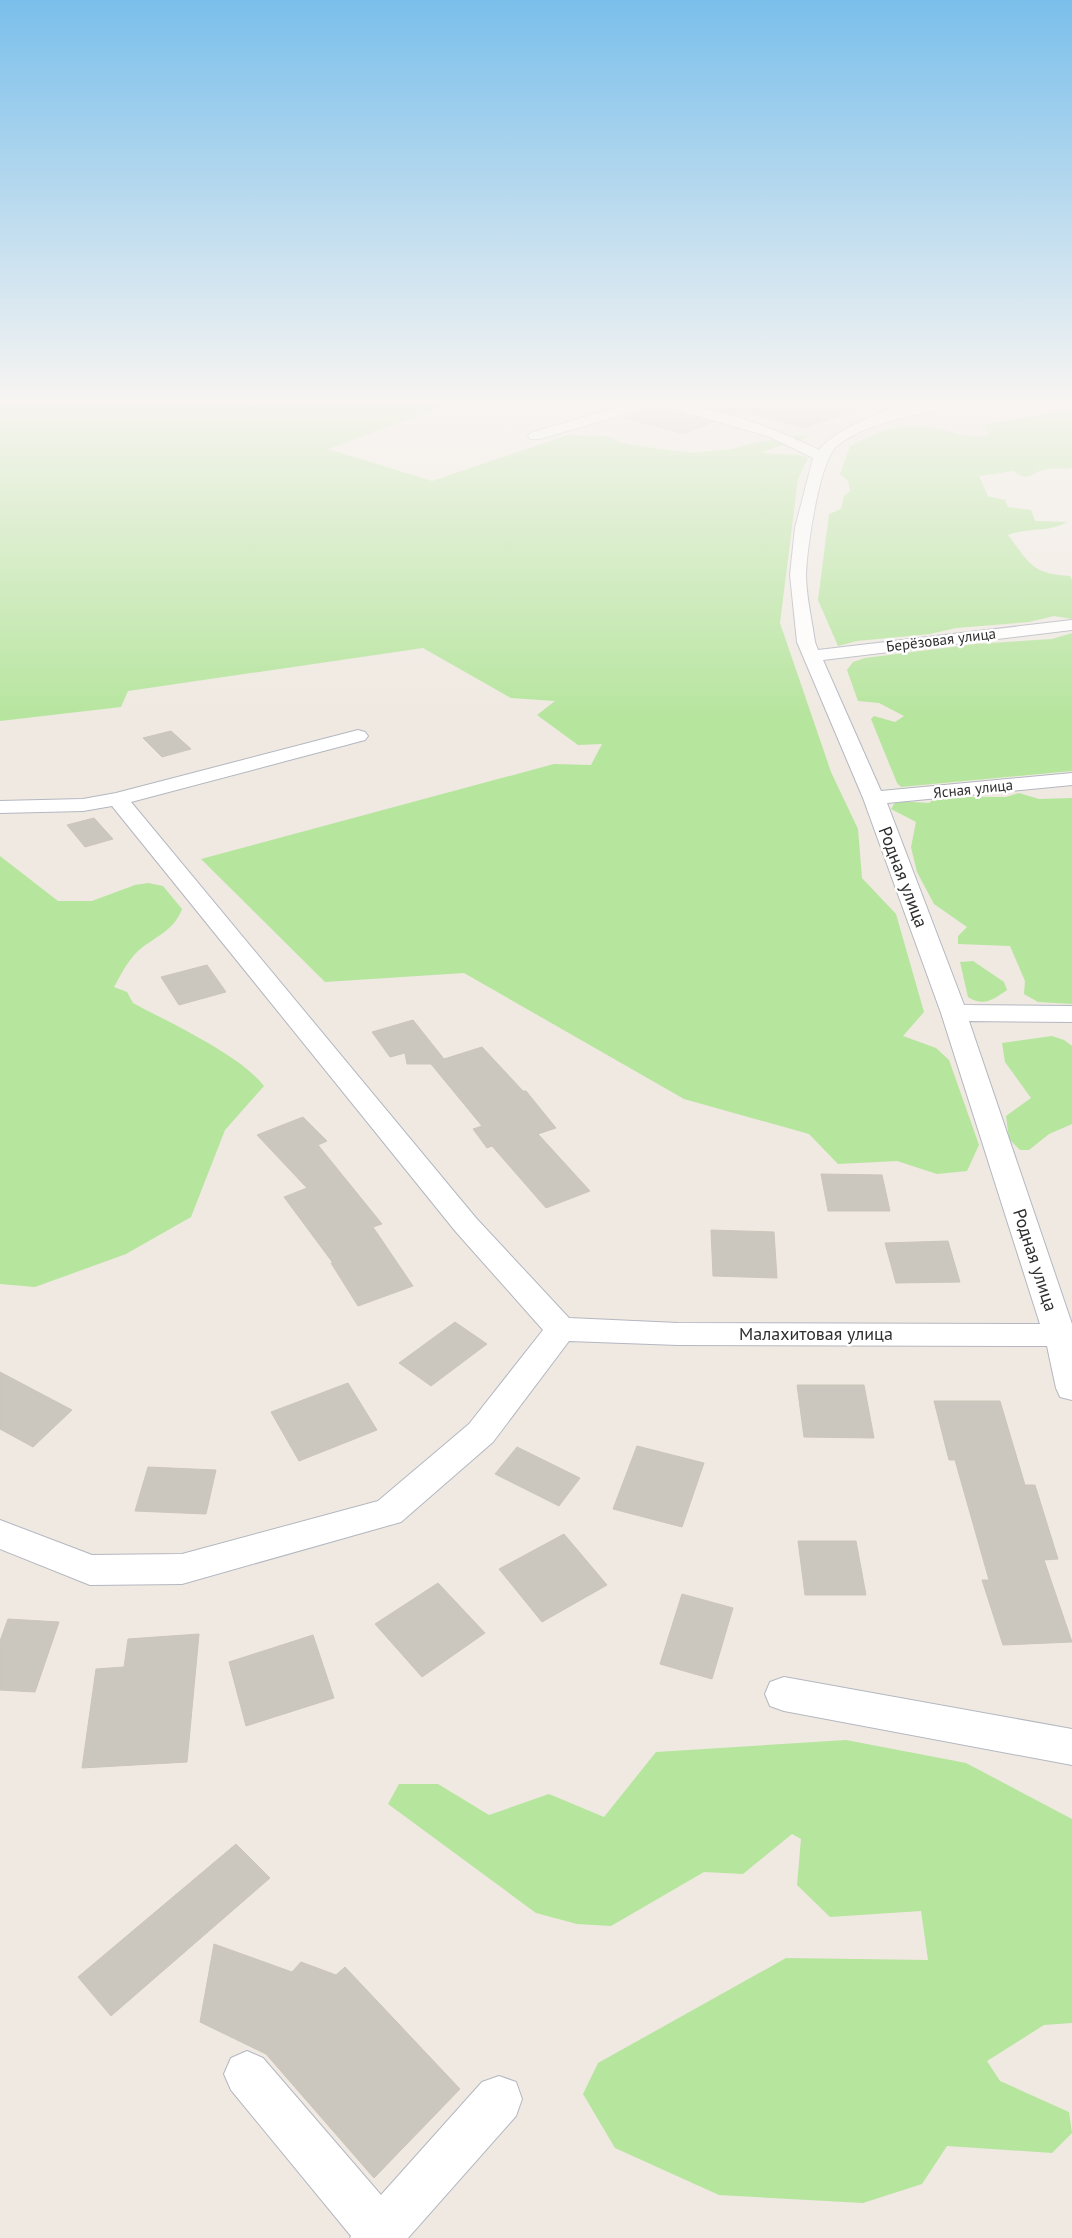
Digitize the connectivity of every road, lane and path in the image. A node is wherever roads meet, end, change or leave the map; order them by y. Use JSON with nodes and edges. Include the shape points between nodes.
{"nodes":[{"id":1,"x":808,"y":509,"type":"edge"},
{"id":2,"x":1072,"y":625,"type":"edge"},
{"id":3,"x":810,"y":656,"type":"junction"},
{"id":4,"x":358,"y":736,"type":"dead end"},
{"id":5,"x":1072,"y":778,"type":"edge"},
{"id":6,"x":874,"y":798,"type":"junction"},
{"id":7,"x":117,"y":799,"type":"junction"},
{"id":8,"x":0,"y":807,"type":"edge"},
{"id":9,"x":954,"y":1014,"type":"junction"},
{"id":10,"x":1072,"y":1014,"type":"edge"},
{"id":11,"x":561,"y":1329,"type":"junction"},
{"id":12,"x":1068,"y":1341,"type":"edge"},
{"id":13,"x":1072,"y":1388,"type":"edge"},
{"id":14,"x":0,"y":1534,"type":"edge"},
{"id":15,"x":784,"y":1694,"type":"dead end"},
{"id":16,"x":1072,"y":1746,"type":"edge"},
{"id":17,"x":247,"y":2074,"type":"dead end"},
{"id":18,"x":499,"y":2098,"type":"dead end"},
{"id":19,"x":378,"y":2235,"type":"edge"}],
"edges":[{"from":1,"to":3,"type":"street","name":"Родная улица","via":[[798,575]]},
{"from":2,"to":3,"type":"street","name":"Берёзовая улица"},
{"from":3,"to":6,"type":"street","name":"Родная улица"},
{"from":4,"to":7,"type":"street"},
{"from":5,"to":6,"type":"street","name":"Ясная улица"},
{"from":6,"to":9,"type":"street","name":"Родная улица"},
{"from":7,"to":8,"type":"street","via":[[83,805]]},
{"from":7,"to":11,"type":"street","via":[[466,1225]]},
{"from":9,"to":10,"type":"street"},
{"from":9,"to":12,"type":"street","name":"Родная улица"},
{"from":11,"to":12,"type":"street","name":"Малахитовая улица"},
{"from":11,"to":14,"type":"street","via":[[481,1432],[389,1512],[182,1569],[90,1570]]},
{"from":12,"to":13,"type":"street","name":"Родная улица"},
{"from":15,"to":16,"type":"street"},
{"from":17,"to":19,"type":"street"},
{"from":18,"to":19,"type":"street"}]}
